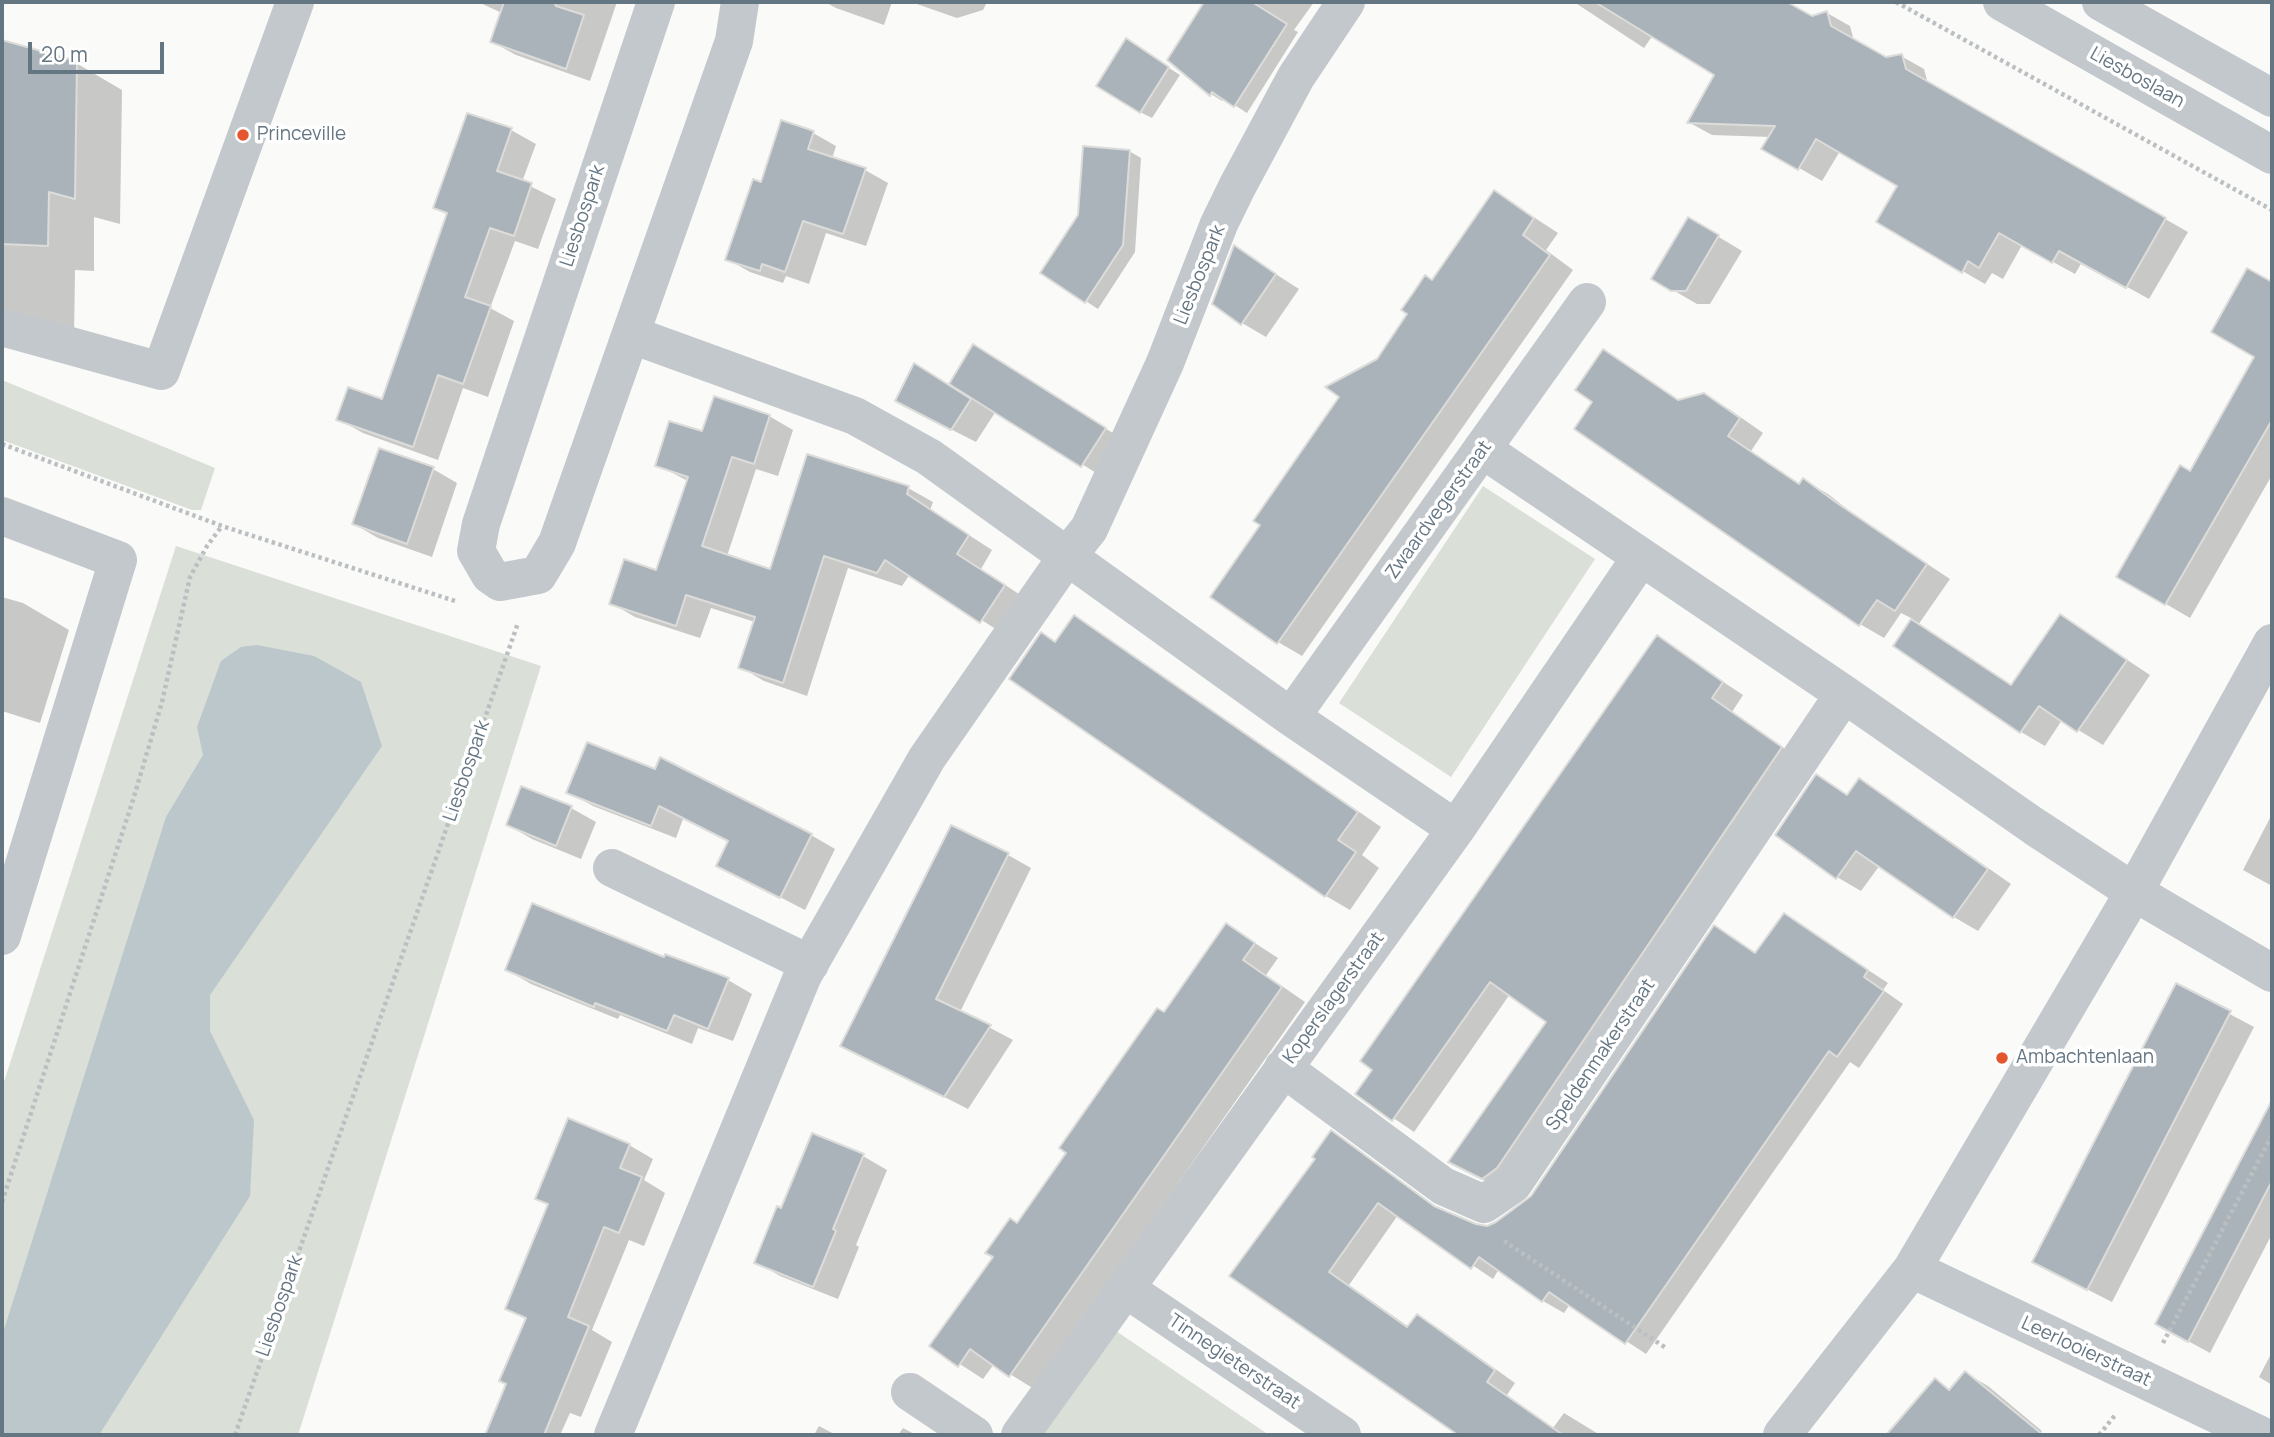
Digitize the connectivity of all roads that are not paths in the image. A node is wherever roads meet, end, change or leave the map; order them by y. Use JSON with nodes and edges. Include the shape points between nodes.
{"nodes":[{"id":1,"x":295,"y":2,"type":"edge"},
{"id":2,"x":656,"y":2,"type":"edge"},
{"id":3,"x":740,"y":2,"type":"edge"},
{"id":4,"x":1346,"y":2,"type":"edge"},
{"id":5,"x":2002,"y":2,"type":"edge"},
{"id":6,"x":2101,"y":2,"type":"edge"},
{"id":7,"x":2272,"y":98,"type":"edge"},
{"id":8,"x":2272,"y":155,"type":"edge"},
{"id":9,"x":1587,"y":302,"type":"dead end"},
{"id":10,"x":2,"y":327,"type":"edge"},
{"id":11,"x":632,"y":335,"type":"junction"},
{"id":12,"x":1482,"y":449,"type":"junction"},
{"id":13,"x":2,"y":516,"type":"edge"},
{"id":14,"x":1068,"y":555,"type":"junction"},
{"id":15,"x":1641,"y":557,"type":"junction"},
{"id":16,"x":2272,"y":643,"type":"edge"},
{"id":17,"x":1844,"y":694,"type":"junction"},
{"id":18,"x":1291,"y":717,"type":"junction"},
{"id":19,"x":1456,"y":829,"type":"junction"},
{"id":20,"x":612,"y":868,"type":"dead end"},
{"id":21,"x":2134,"y":892,"type":"junction"},
{"id":22,"x":2,"y":936,"type":"edge"},
{"id":23,"x":810,"y":964,"type":"junction"},
{"id":24,"x":2272,"y":973,"type":"edge"},
{"id":25,"x":1283,"y":1068,"type":"junction"},
{"id":26,"x":1912,"y":1269,"type":"junction"},
{"id":27,"x":1126,"y":1289,"type":"junction"},
{"id":28,"x":910,"y":1392,"type":"dead end"},
{"id":29,"x":613,"y":1435,"type":"edge"},
{"id":30,"x":974,"y":1435,"type":"edge"},
{"id":31,"x":1020,"y":1435,"type":"edge"},
{"id":32,"x":1342,"y":1435,"type":"edge"},
{"id":33,"x":1782,"y":1435,"type":"edge"},
{"id":34,"x":2260,"y":1435,"type":"edge"}],
"edges":[{"from":1,"to":10,"type":"street","via":[[161,371]]},
{"from":2,"to":11,"type":"street","name":"Liesbospark","via":[[481,524],[476,551],[490,575],[500,582],[538,575],[557,543]]},
{"from":3,"to":11,"type":"street","name":"Liesbospark","via":[[734,41]]},
{"from":4,"to":14,"type":"street","name":"Liesbospark","via":[[1296,77],[1237,187],[1165,363],[1089,529]]},
{"from":5,"to":8,"type":"street","name":"Liesboslaan"},
{"from":6,"to":7,"type":"street"},
{"from":9,"to":12,"type":"street","name":"Zwaardvegerstraat"},
{"from":11,"to":14,"type":"street","via":[[855,416],[929,457]]},
{"from":12,"to":15,"type":"street"},
{"from":12,"to":18,"type":"street","name":"Zwaardvegerstraat"},
{"from":13,"to":22,"type":"street","via":[[118,560]]},
{"from":14,"to":18,"type":"street"},
{"from":14,"to":23,"type":"street","name":"Liesbospark","via":[[927,758]]},
{"from":15,"to":17,"type":"street"},
{"from":15,"to":19,"type":"street","name":"Koperslagerstraat"},
{"from":16,"to":21,"type":"street"},
{"from":17,"to":21,"type":"street"},
{"from":17,"to":25,"type":"street","name":"Speldenmakerstraat","via":[[1513,1184],[1484,1204],[1443,1186]]},
{"from":18,"to":19,"type":"street"},
{"from":19,"to":25,"type":"street","name":"Koperslagerstraat"},
{"from":20,"to":23,"type":"street"},
{"from":21,"to":24,"type":"street"},
{"from":21,"to":26,"type":"street"},
{"from":23,"to":29,"type":"street","name":"Liesbospark"},
{"from":25,"to":27,"type":"street","name":"Koperslagerstraat"},
{"from":26,"to":33,"type":"street"},
{"from":26,"to":34,"type":"street","name":"Leerlooierstraat"},
{"from":27,"to":31,"type":"street","name":"Koperslagerstraat"},
{"from":27,"to":32,"type":"street","name":"Tinnegieterstraat"},
{"from":28,"to":30,"type":"street"}]}
